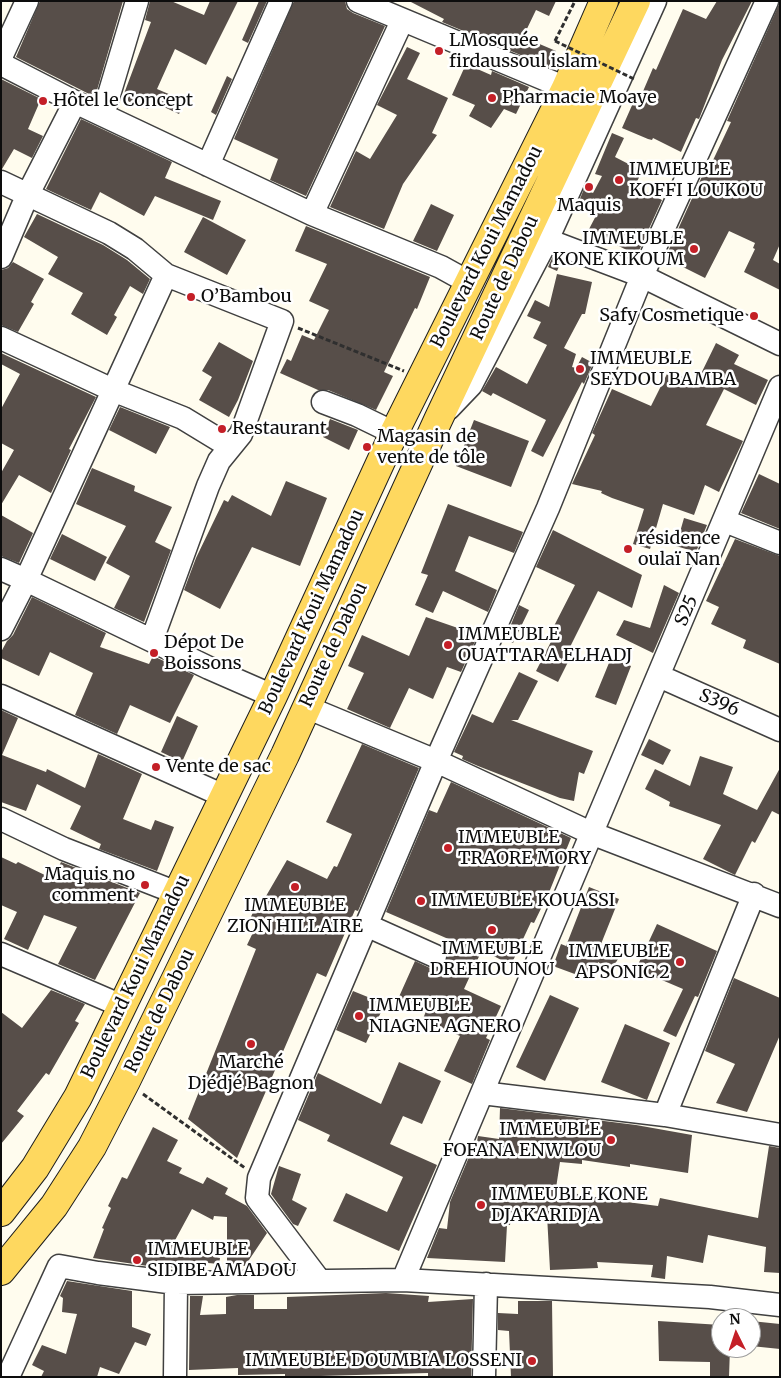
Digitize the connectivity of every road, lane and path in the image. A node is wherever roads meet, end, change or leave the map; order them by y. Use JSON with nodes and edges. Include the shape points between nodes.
{"nodes":[{"id":1,"x":27,"y":1,"type":"edge"},
{"id":2,"x":137,"y":1,"type":"edge"},
{"id":3,"x":281,"y":1,"type":"edge"},
{"id":4,"x":358,"y":1,"type":"edge"},
{"id":5,"x":575,"y":1,"type":"edge"},
{"id":6,"x":604,"y":1,"type":"edge"},
{"id":7,"x":636,"y":1,"type":"edge"},
{"id":8,"x":655,"y":1,"type":"edge"},
{"id":9,"x":767,"y":1,"type":"edge"},
{"id":10,"x":402,"y":21,"type":"junction"},
{"id":11,"x":1,"y":57,"type":"edge"},
{"id":12,"x":1,"y":64,"type":"edge"},
{"id":13,"x":634,"y":79,"type":"dead end"},
{"id":14,"x":566,"y":88,"type":"junction"},
{"id":15,"x":75,"y":102,"type":"junction"},
{"id":16,"x":103,"y":115,"type":"junction"},
{"id":17,"x":208,"y":165,"type":"junction"},
{"id":18,"x":1,"y":182,"type":"edge"},
{"id":19,"x":27,"y":196,"type":"junction"},
{"id":20,"x":312,"y":214,"type":"junction"},
{"id":21,"x":547,"y":240,"type":"junction"},
{"id":22,"x":1,"y":257,"type":"edge"},
{"id":23,"x":166,"y":275,"type":"junction"},
{"id":24,"x":642,"y":276,"type":"junction"},
{"id":25,"x":470,"y":283,"type":"junction"},
{"id":26,"x":282,"y":321,"type":"junction"},
{"id":27,"x":1,"y":338,"type":"edge"},
{"id":28,"x":780,"y":344,"type":"edge"},
{"id":29,"x":420,"y":378,"type":"junction"},
{"id":30,"x":780,"y":387,"type":"edge"},
{"id":31,"x":115,"y":391,"type":"junction"},
{"id":32,"x":323,"y":402,"type":"dead end"},
{"id":33,"x":438,"y":420,"type":"junction"},
{"id":34,"x":394,"y":433,"type":"junction"},
{"id":35,"x":230,"y":446,"type":"junction"},
{"id":36,"x":725,"y":521,"type":"junction"},
{"id":37,"x":780,"y":543,"type":"edge"},
{"id":38,"x":1,"y":569,"type":"edge"},
{"id":39,"x":26,"y":580,"type":"junction"},
{"id":40,"x":1,"y":630,"type":"edge"},
{"id":41,"x":152,"y":640,"type":"junction"},
{"id":42,"x":659,"y":676,"type":"junction"},
{"id":43,"x":1,"y":696,"type":"edge"},
{"id":44,"x":273,"y":696,"type":"junction"},
{"id":45,"x":306,"y":707,"type":"junction"},
{"id":46,"x":780,"y":730,"type":"edge"},
{"id":47,"x":436,"y":761,"type":"junction"},
{"id":48,"x":224,"y":796,"type":"junction"},
{"id":49,"x":1,"y":819,"type":"edge"},
{"id":50,"x":592,"y":833,"type":"junction"},
{"id":51,"x":177,"y":893,"type":"junction"},
{"id":52,"x":754,"y":894,"type":"junction"},
{"id":53,"x":780,"y":906,"type":"edge"},
{"id":54,"x":366,"y":926,"type":"junction"},
{"id":55,"x":1,"y":954,"type":"edge"},
{"id":56,"x":435,"y":956,"type":"dead end"},
{"id":57,"x":122,"y":1006,"type":"junction"},
{"id":58,"x":126,"y":1082,"type":"junction"},
{"id":59,"x":482,"y":1093,"type":"junction"},
{"id":60,"x":665,"y":1115,"type":"junction"},
{"id":61,"x":780,"y":1135,"type":"edge"},
{"id":62,"x":258,"y":1178,"type":"junction"},
{"id":63,"x":1,"y":1212,"type":"edge"},
{"id":64,"x":1,"y":1271,"type":"edge"},
{"id":65,"x":319,"y":1280,"type":"junction"},
{"id":66,"x":403,"y":1280,"type":"junction"},
{"id":67,"x":176,"y":1283,"type":"junction"},
{"id":68,"x":486,"y":1284,"type":"junction"},
{"id":69,"x":780,"y":1305,"type":"edge"},
{"id":70,"x":8,"y":1377,"type":"edge"},
{"id":71,"x":176,"y":1377,"type":"edge"},
{"id":72,"x":484,"y":1377,"type":"edge"}],
"edges":[{"from":1,"to":11,"type":"street"},
{"from":2,"to":16,"type":"street"},
{"from":3,"to":17,"type":"street"},
{"from":4,"to":10,"type":"street"},
{"from":5,"to":13,"type":"path","bridge":true,"via":[[555,41]]},
{"from":6,"to":14,"type":"main road","name":"Boulevard Koui Mamadou"},
{"from":7,"to":33,"type":"main road","name":"Route de Dabou"},
{"from":8,"to":21,"type":"street"},
{"from":9,"to":24,"type":"street"},
{"from":10,"to":14,"type":"street"},
{"from":10,"to":20,"type":"street"},
{"from":12,"to":15,"type":"street"},
{"from":14,"to":25,"type":"main road","name":"Boulevard Koui Mamadou"},
{"from":15,"to":16,"type":"street"},
{"from":15,"to":19,"type":"street"},
{"from":16,"to":17,"type":"street"},
{"from":17,"to":20,"type":"street"},
{"from":18,"to":19,"type":"street"},
{"from":19,"to":22,"type":"street"},
{"from":19,"to":23,"type":"street","via":[[109,233],[135,248]]},
{"from":20,"to":25,"type":"street","via":[[441,267]]},
{"from":21,"to":24,"type":"street"},
{"from":21,"to":33,"type":"street","via":[[470,385]]},
{"from":23,"to":26,"type":"street"},
{"from":23,"to":31,"type":"street"},
{"from":24,"to":28,"type":"street"},
{"from":24,"to":47,"type":"street","via":[[548,508]]},
{"from":25,"to":29,"type":"main road","name":"Boulevard Koui Mamadou"},
{"from":26,"to":29,"type":"path"},
{"from":26,"to":35,"type":"street","via":[[241,434]]},
{"from":27,"to":31,"type":"street"},
{"from":29,"to":34,"type":"main road","name":"Boulevard Koui Mamadou"},
{"from":30,"to":36,"type":"street","name":"S25"},
{"from":31,"to":35,"type":"street","via":[[183,418]]},
{"from":31,"to":39,"type":"street"},
{"from":32,"to":34,"type":"street"},
{"from":33,"to":45,"type":"main road","name":"Route de Dabou"},
{"from":34,"to":44,"type":"main road","name":"Boulevard Koui Mamadou"},
{"from":35,"to":41,"type":"street","via":[[218,461]]},
{"from":36,"to":37,"type":"street"},
{"from":36,"to":42,"type":"street","name":"S25"},
{"from":38,"to":39,"type":"street"},
{"from":39,"to":40,"type":"street"},
{"from":39,"to":41,"type":"street"},
{"from":41,"to":44,"type":"street"},
{"from":42,"to":46,"type":"street","name":"S396"},
{"from":42,"to":50,"type":"street","name":"S25"},
{"from":43,"to":48,"type":"street"},
{"from":44,"to":48,"type":"main road","name":"Boulevard Koui Mamadou"},
{"from":45,"to":47,"type":"street"},
{"from":45,"to":58,"type":"main road","name":"Route de Dabou"},
{"from":47,"to":50,"type":"street"},
{"from":47,"to":54,"type":"street"},
{"from":48,"to":51,"type":"main road","name":"Boulevard Koui Mamadou"},
{"from":49,"to":51,"type":"street","via":[[64,849]]},
{"from":50,"to":52,"type":"street"},
{"from":50,"to":59,"type":"street","name":"S25"},
{"from":51,"to":57,"type":"main road","name":"Boulevard Koui Mamadou"},
{"from":52,"to":53,"type":"street"},
{"from":52,"to":60,"type":"street"},
{"from":54,"to":56,"type":"street"},
{"from":54,"to":62,"type":"street"},
{"from":55,"to":57,"type":"street"},
{"from":57,"to":63,"type":"main road","name":"Boulevard Koui Mamadou","via":[[78,1097],[35,1168]]},
{"from":58,"to":62,"type":"path"},
{"from":58,"to":64,"type":"main road","name":"Route de Dabou","via":[[92,1147],[54,1206]]},
{"from":59,"to":60,"type":"street"},
{"from":59,"to":66,"type":"street","name":"S25"},
{"from":60,"to":61,"type":"street"},
{"from":62,"to":65,"type":"street","via":[[257,1198]]},
{"from":65,"to":66,"type":"street"},
{"from":65,"to":67,"type":"street"},
{"from":66,"to":68,"type":"street"},
{"from":67,"to":70,"type":"street","via":[[59,1266]]},
{"from":67,"to":71,"type":"street"},
{"from":68,"to":69,"type":"street","via":[[710,1297]]},
{"from":68,"to":72,"type":"street"}]}
